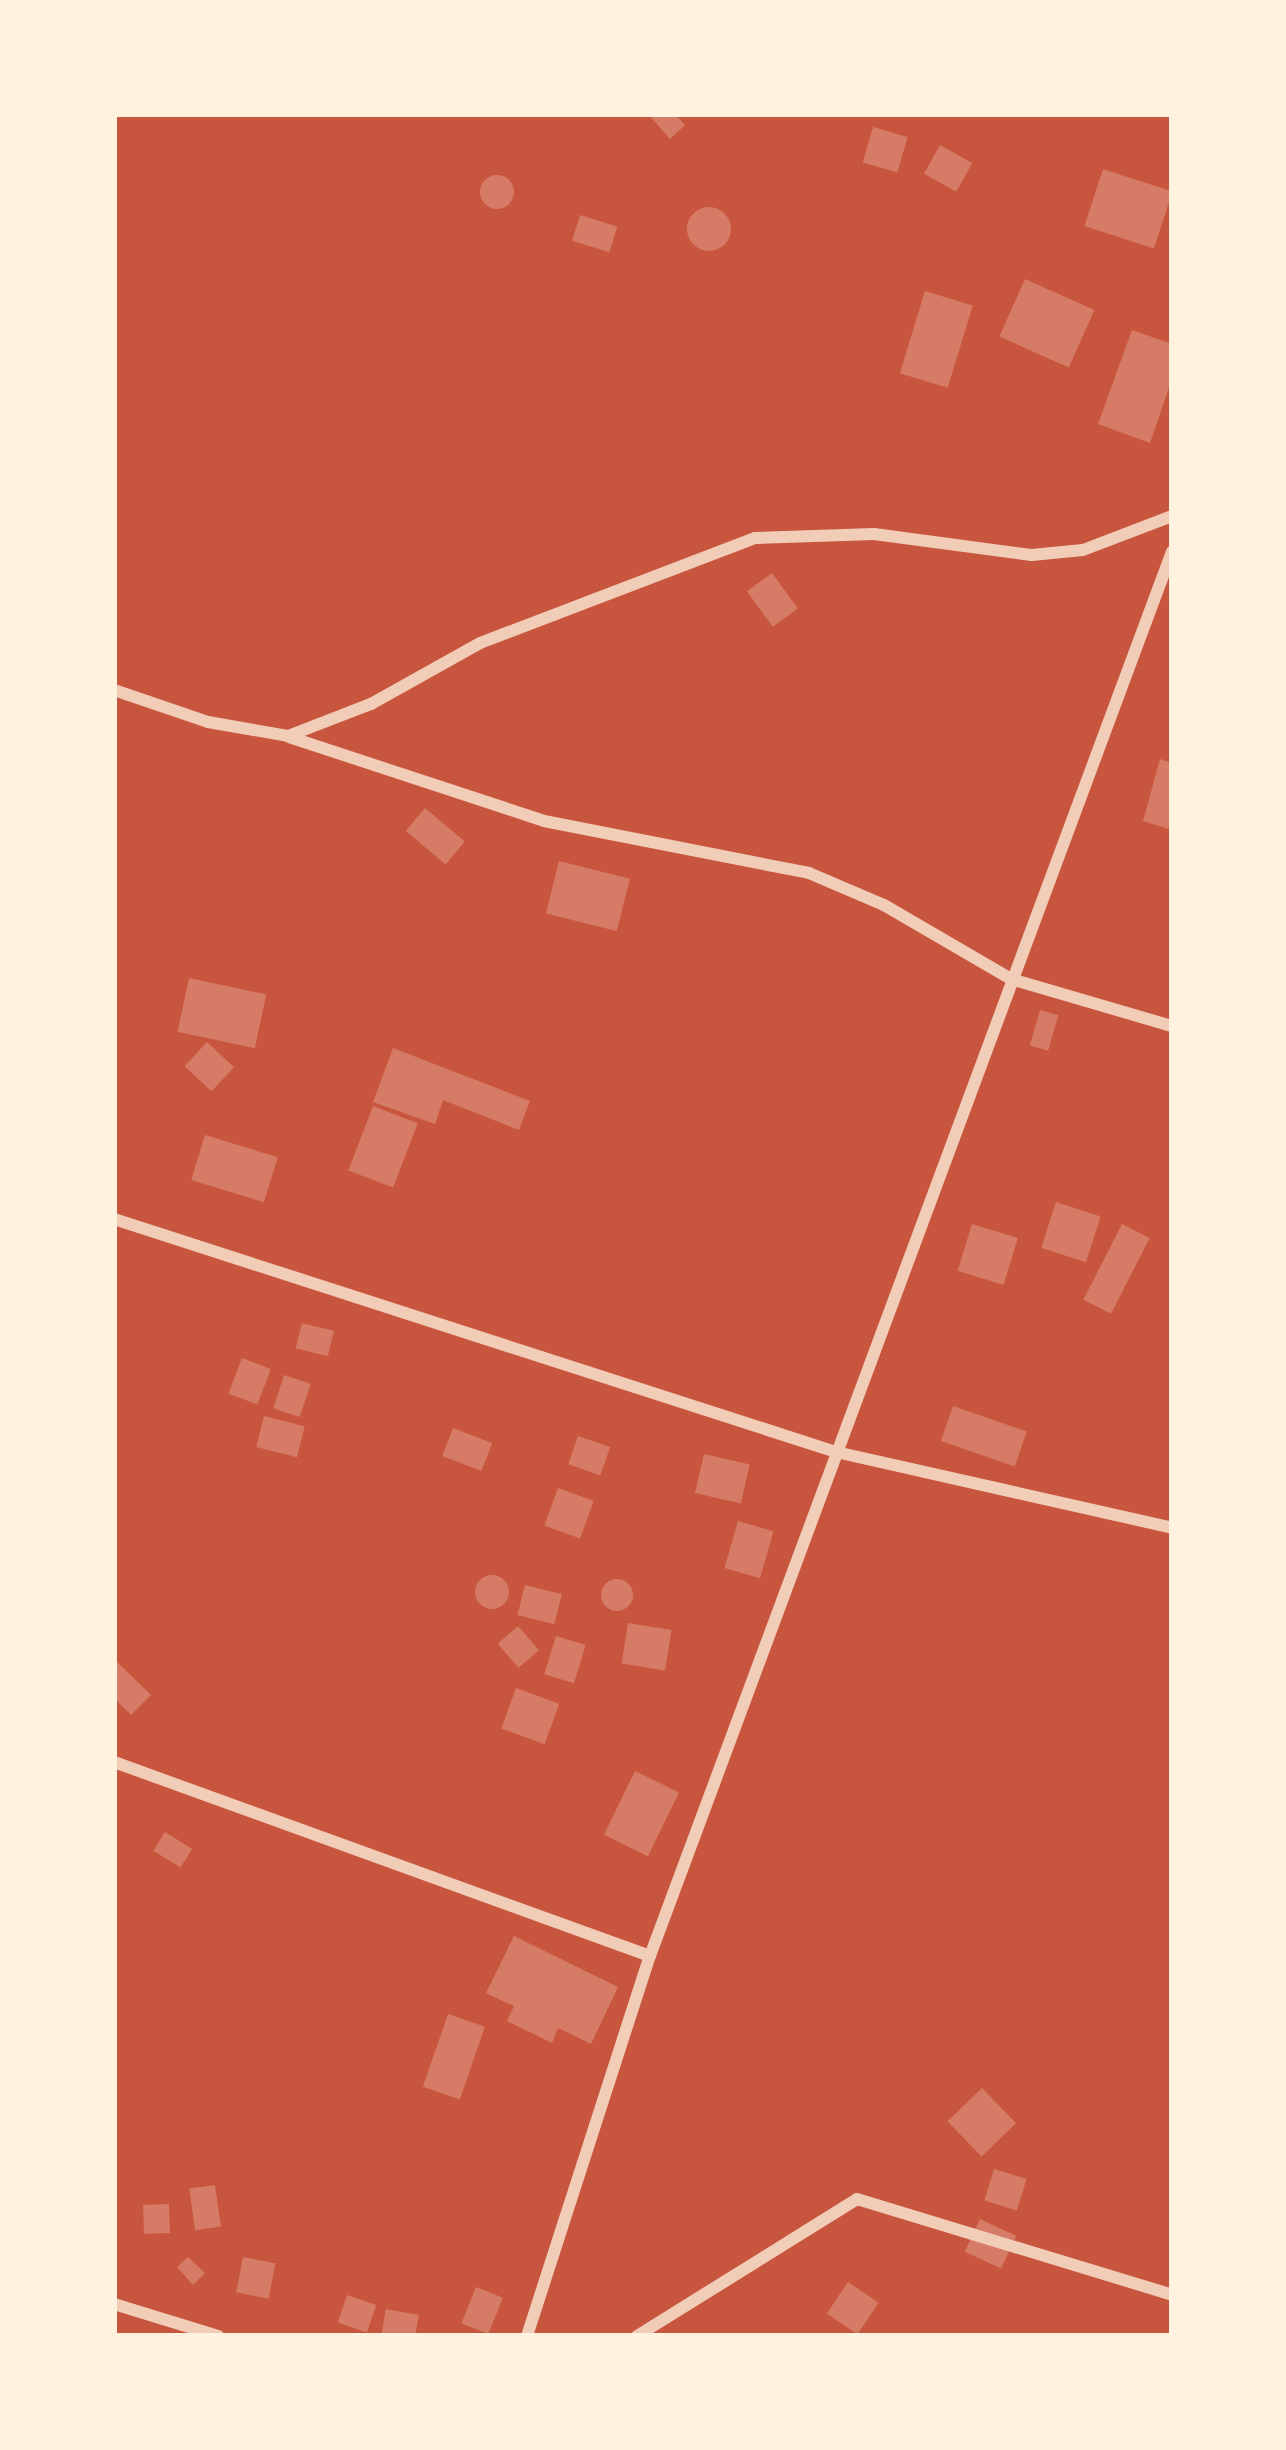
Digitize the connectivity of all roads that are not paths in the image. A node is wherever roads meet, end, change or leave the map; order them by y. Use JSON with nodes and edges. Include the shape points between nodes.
{"nodes":[{"id":1,"x":1172,"y":517,"type":"edge"},
{"id":2,"x":1172,"y":552,"type":"edge"},
{"id":3,"x":114,"y":690,"type":"edge"},
{"id":4,"x":288,"y":736,"type":"junction"},
{"id":5,"x":1011,"y":979,"type":"junction"},
{"id":6,"x":1172,"y":1026,"type":"edge"},
{"id":7,"x":114,"y":1219,"type":"edge"},
{"id":8,"x":836,"y":1451,"type":"junction"},
{"id":9,"x":1172,"y":1528,"type":"edge"},
{"id":10,"x":114,"y":1762,"type":"edge"},
{"id":11,"x":650,"y":1955,"type":"junction"},
{"id":12,"x":1172,"y":2295,"type":"edge"},
{"id":13,"x":114,"y":2304,"type":"edge"},
{"id":14,"x":218,"y":2336,"type":"edge"},
{"id":15,"x":526,"y":2336,"type":"edge"},
{"id":16,"x":637,"y":2336,"type":"edge"}],
"edges":[{"from":1,"to":4,"type":"street","via":[[1083,550],[1032,555],[874,534],[754,538],[480,643],[371,704]]},
{"from":2,"to":5,"type":"street"},
{"from":3,"to":4,"type":"street","via":[[208,722]]},
{"from":4,"to":5,"type":"street","via":[[544,821],[809,873],[884,905]]},
{"from":5,"to":6,"type":"street"},
{"from":5,"to":8,"type":"street"},
{"from":7,"to":8,"type":"street"},
{"from":8,"to":9,"type":"street"},
{"from":8,"to":11,"type":"street"},
{"from":10,"to":11,"type":"street"},
{"from":11,"to":15,"type":"street"},
{"from":12,"to":16,"type":"street","via":[[857,2199]]},
{"from":13,"to":14,"type":"street"}]}
